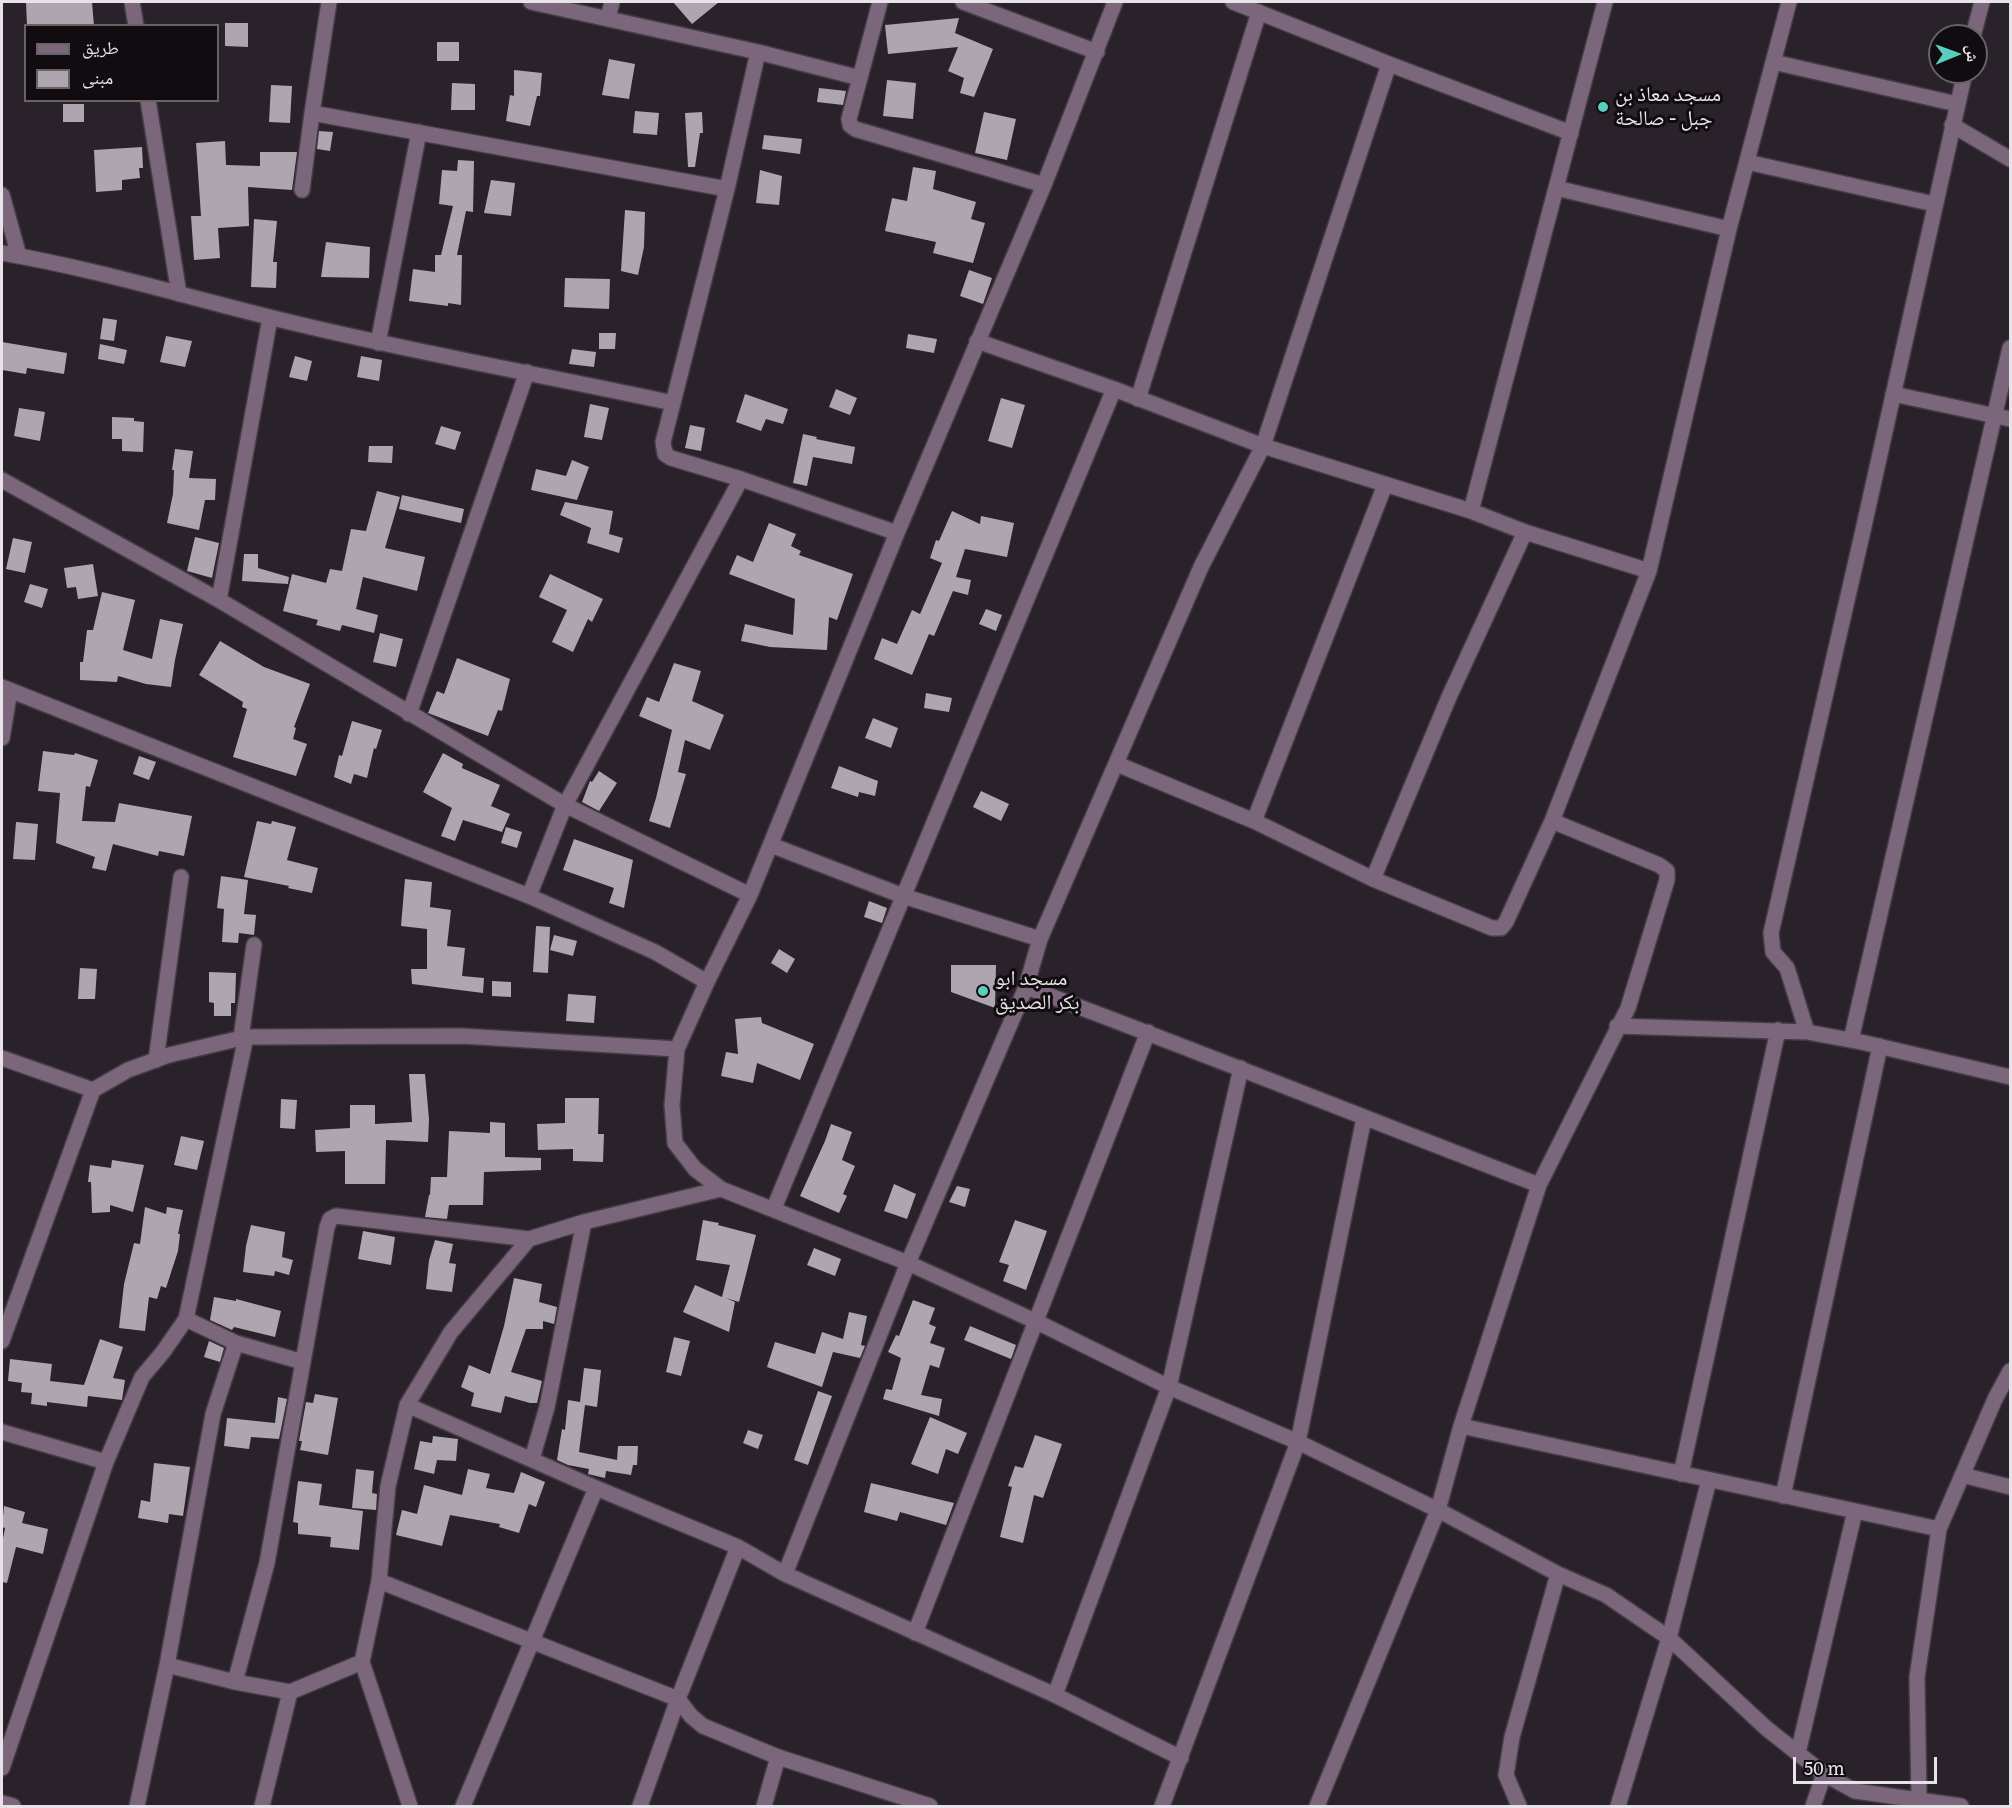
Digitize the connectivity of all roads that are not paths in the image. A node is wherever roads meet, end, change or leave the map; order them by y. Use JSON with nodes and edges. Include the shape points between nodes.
{"nodes":[{"id":1,"x":132,"y":2,"type":"edge"},
{"id":2,"x":329,"y":2,"type":"edge"},
{"id":3,"x":531,"y":2,"type":"edge"},
{"id":4,"x":612,"y":2,"type":"edge"},
{"id":5,"x":880,"y":2,"type":"edge"},
{"id":6,"x":963,"y":2,"type":"edge"},
{"id":7,"x":1115,"y":2,"type":"edge"},
{"id":8,"x":1233,"y":2,"type":"edge"},
{"id":9,"x":1605,"y":2,"type":"edge"},
{"id":10,"x":1789,"y":2,"type":"edge"},
{"id":11,"x":1982,"y":2,"type":"edge"},
{"id":12,"x":1259,"y":12,"type":"junction"},
{"id":13,"x":608,"y":18,"type":"junction"},
{"id":14,"x":136,"y":24,"type":"edge"},
{"id":15,"x":1976,"y":24,"type":"edge"},
{"id":16,"x":758,"y":52,"type":"junction"},
{"id":17,"x":1097,"y":52,"type":"junction"},
{"id":18,"x":1773,"y":62,"type":"junction"},
{"id":19,"x":1389,"y":64,"type":"junction"},
{"id":20,"x":860,"y":78,"type":"junction"},
{"id":21,"x":1962,"y":84,"type":"edge"},
{"id":22,"x":148,"y":102,"type":"edge"},
{"id":23,"x":1957,"y":105,"type":"junction"},
{"id":24,"x":312,"y":113,"type":"junction"},
{"id":25,"x":1952,"y":126,"type":"junction"},
{"id":26,"x":419,"y":132,"type":"junction"},
{"id":27,"x":1571,"y":133,"type":"junction"},
{"id":28,"x":2010,"y":159,"type":"edge"},
{"id":29,"x":1747,"y":162,"type":"junction"},
{"id":30,"x":1044,"y":185,"type":"junction"},
{"id":31,"x":1556,"y":188,"type":"junction"},
{"id":32,"x":727,"y":189,"type":"junction"},
{"id":33,"x":302,"y":190,"type":"dead end"},
{"id":34,"x":2,"y":195,"type":"edge"},
{"id":35,"x":1935,"y":204,"type":"junction"},
{"id":36,"x":1729,"y":229,"type":"junction"},
{"id":37,"x":2,"y":253,"type":"edge"},
{"id":38,"x":19,"y":256,"type":"junction"},
{"id":39,"x":179,"y":294,"type":"junction"},
{"id":40,"x":270,"y":318,"type":"junction"},
{"id":41,"x":977,"y":341,"type":"junction"},
{"id":42,"x":378,"y":343,"type":"junction"},
{"id":43,"x":2010,"y":348,"type":"edge"},
{"id":44,"x":527,"y":372,"type":"junction"},
{"id":45,"x":1114,"y":390,"type":"junction"},
{"id":46,"x":1893,"y":394,"type":"junction"},
{"id":47,"x":1138,"y":399,"type":"junction"},
{"id":48,"x":673,"y":403,"type":"junction"},
{"id":49,"x":2003,"y":418,"type":"edge"},
{"id":50,"x":1263,"y":446,"type":"junction"},
{"id":51,"x":741,"y":479,"type":"junction"},
{"id":52,"x":2,"y":480,"type":"edge"},
{"id":53,"x":1385,"y":485,"type":"junction"},
{"id":54,"x":1471,"y":512,"type":"junction"},
{"id":55,"x":897,"y":532,"type":"junction"},
{"id":56,"x":1525,"y":532,"type":"junction"},
{"id":57,"x":1649,"y":571,"type":"junction"},
{"id":58,"x":219,"y":600,"type":"junction"},
{"id":59,"x":6,"y":688,"type":"edge"},
{"id":60,"x":409,"y":714,"type":"junction"},
{"id":61,"x":2,"y":738,"type":"edge"},
{"id":62,"x":1117,"y":764,"type":"junction"},
{"id":63,"x":565,"y":805,"type":"junction"},
{"id":64,"x":1254,"y":821,"type":"junction"},
{"id":65,"x":1552,"y":821,"type":"junction"},
{"id":66,"x":771,"y":845,"type":"junction"},
{"id":67,"x":181,"y":876,"type":"dead end"},
{"id":68,"x":1373,"y":879,"type":"junction"},
{"id":69,"x":750,"y":895,"type":"junction"},
{"id":70,"x":529,"y":896,"type":"junction"},
{"id":71,"x":903,"y":896,"type":"junction"},
{"id":72,"x":1041,"y":939,"type":"junction"},
{"id":73,"x":254,"y":945,"type":"dead end"},
{"id":74,"x":707,"y":982,"type":"junction"},
{"id":75,"x":1026,"y":987,"type":"junction"},
{"id":76,"x":1617,"y":1026,"type":"junction"},
{"id":77,"x":1778,"y":1030,"type":"junction"},
{"id":78,"x":1148,"y":1032,"type":"junction"},
{"id":79,"x":1807,"y":1032,"type":"junction"},
{"id":80,"x":244,"y":1037,"type":"junction"},
{"id":81,"x":1851,"y":1040,"type":"junction"},
{"id":82,"x":1880,"y":1046,"type":"junction"},
{"id":83,"x":677,"y":1049,"type":"junction"},
{"id":84,"x":2,"y":1058,"type":"edge"},
{"id":85,"x":156,"y":1060,"type":"junction"},
{"id":86,"x":1241,"y":1068,"type":"junction"},
{"id":87,"x":2010,"y":1077,"type":"edge"},
{"id":88,"x":93,"y":1090,"type":"junction"},
{"id":89,"x":1364,"y":1118,"type":"junction"},
{"id":90,"x":1539,"y":1185,"type":"junction"},
{"id":91,"x":721,"y":1189,"type":"junction"},
{"id":92,"x":774,"y":1208,"type":"junction"},
{"id":93,"x":584,"y":1222,"type":"junction"},
{"id":94,"x":529,"y":1239,"type":"junction"},
{"id":95,"x":908,"y":1263,"type":"junction"},
{"id":96,"x":186,"y":1319,"type":"junction"},
{"id":97,"x":1035,"y":1321,"type":"junction"},
{"id":98,"x":2,"y":1341,"type":"edge"},
{"id":99,"x":236,"y":1343,"type":"junction"},
{"id":100,"x":303,"y":1362,"type":"junction"},
{"id":101,"x":2010,"y":1371,"type":"edge"},
{"id":102,"x":1169,"y":1387,"type":"junction"},
{"id":103,"x":407,"y":1406,"type":"junction"},
{"id":104,"x":1461,"y":1426,"type":"junction"},
{"id":105,"x":2,"y":1432,"type":"edge"},
{"id":106,"x":1298,"y":1442,"type":"junction"},
{"id":107,"x":532,"y":1459,"type":"junction"},
{"id":108,"x":106,"y":1462,"type":"junction"},
{"id":109,"x":1681,"y":1474,"type":"junction"},
{"id":110,"x":1962,"y":1475,"type":"junction"},
{"id":111,"x":1709,"y":1480,"type":"junction"},
{"id":112,"x":2010,"y":1487,"type":"edge"},
{"id":113,"x":596,"y":1488,"type":"junction"},
{"id":114,"x":1783,"y":1496,"type":"junction"},
{"id":115,"x":1438,"y":1510,"type":"junction"},
{"id":116,"x":1856,"y":1511,"type":"junction"},
{"id":117,"x":1939,"y":1529,"type":"junction"},
{"id":118,"x":738,"y":1547,"type":"junction"},
{"id":119,"x":785,"y":1574,"type":"junction"},
{"id":120,"x":1558,"y":1574,"type":"junction"},
{"id":121,"x":379,"y":1581,"type":"junction"},
{"id":122,"x":915,"y":1633,"type":"junction"},
{"id":123,"x":1669,"y":1638,"type":"junction"},
{"id":124,"x":532,"y":1641,"type":"junction"},
{"id":125,"x":362,"y":1662,"type":"junction"},
{"id":126,"x":167,"y":1665,"type":"junction"},
{"id":127,"x":235,"y":1682,"type":"junction"},
{"id":128,"x":290,"y":1692,"type":"junction"},
{"id":129,"x":1055,"y":1695,"type":"junction"},
{"id":130,"x":678,"y":1699,"type":"junction"},
{"id":131,"x":1798,"y":1753,"type":"junction"},
{"id":132,"x":778,"y":1756,"type":"junction"},
{"id":133,"x":1181,"y":1758,"type":"junction"},
{"id":134,"x":2,"y":1768,"type":"edge"},
{"id":135,"x":1824,"y":1774,"type":"junction"},
{"id":136,"x":1919,"y":1801,"type":"junction"},
{"id":137,"x":2,"y":1803,"type":"edge"},
{"id":138,"x":13,"y":1806,"type":"edge"},
{"id":139,"x":137,"y":1806,"type":"edge"},
{"id":140,"x":262,"y":1806,"type":"edge"},
{"id":141,"x":410,"y":1806,"type":"edge"},
{"id":142,"x":462,"y":1806,"type":"edge"},
{"id":143,"x":640,"y":1806,"type":"edge"},
{"id":144,"x":764,"y":1806,"type":"edge"},
{"id":145,"x":930,"y":1806,"type":"edge"},
{"id":146,"x":1162,"y":1806,"type":"edge"},
{"id":147,"x":1317,"y":1806,"type":"edge"},
{"id":148,"x":1519,"y":1806,"type":"edge"},
{"id":149,"x":1617,"y":1806,"type":"edge"},
{"id":150,"x":1813,"y":1806,"type":"edge"},
{"id":151,"x":1961,"y":1806,"type":"edge"}],
"edges":[{"from":1,"to":14,"type":"street"},
{"from":2,"to":24,"type":"street"},
{"from":3,"to":13,"type":"street"},
{"from":4,"to":13,"type":"street"},
{"from":5,"to":20,"type":"street"},
{"from":6,"to":17,"type":"street"},
{"from":7,"to":17,"type":"street"},
{"from":8,"to":12,"type":"street"},
{"from":9,"to":27,"type":"street"},
{"from":10,"to":18,"type":"street"},
{"from":11,"to":15,"type":"street"},
{"from":12,"to":19,"type":"street"},
{"from":12,"to":47,"type":"street"},
{"from":13,"to":16,"type":"street"},
{"from":16,"to":20,"type":"street"},
{"from":16,"to":32,"type":"street"},
{"from":17,"to":30,"type":"street"},
{"from":18,"to":23,"type":"street"},
{"from":18,"to":29,"type":"street"},
{"from":19,"to":27,"type":"street"},
{"from":19,"to":50,"type":"street"},
{"from":20,"to":30,"type":"street","via":[[849,119],[855,129]]},
{"from":21,"to":23,"type":"street"},
{"from":22,"to":39,"type":"street"},
{"from":23,"to":25,"type":"street"},
{"from":24,"to":26,"type":"street"},
{"from":24,"to":33,"type":"street"},
{"from":25,"to":28,"type":"street"},
{"from":25,"to":35,"type":"street"},
{"from":26,"to":32,"type":"street"},
{"from":26,"to":42,"type":"street"},
{"from":27,"to":31,"type":"street"},
{"from":29,"to":35,"type":"street"},
{"from":29,"to":36,"type":"street"},
{"from":30,"to":41,"type":"street"},
{"from":31,"to":36,"type":"street"},
{"from":31,"to":54,"type":"street"},
{"from":32,"to":48,"type":"street"},
{"from":34,"to":38,"type":"street"},
{"from":35,"to":46,"type":"street"},
{"from":36,"to":57,"type":"street"},
{"from":37,"to":38,"type":"street"},
{"from":38,"to":39,"type":"street"},
{"from":39,"to":40,"type":"street"},
{"from":40,"to":42,"type":"street"},
{"from":40,"to":58,"type":"street"},
{"from":41,"to":45,"type":"street"},
{"from":41,"to":55,"type":"street"},
{"from":42,"to":44,"type":"street"},
{"from":43,"to":49,"type":"street"},
{"from":44,"to":48,"type":"street"},
{"from":44,"to":60,"type":"street"},
{"from":45,"to":47,"type":"street"},
{"from":45,"to":71,"type":"street"},
{"from":46,"to":49,"type":"street"},
{"from":46,"to":79,"type":"street","via":[[1771,933],[1773,952],[1787,968]]},
{"from":47,"to":50,"type":"street"},
{"from":48,"to":51,"type":"street","via":[[663,442],[665,454]]},
{"from":49,"to":81,"type":"street"},
{"from":50,"to":53,"type":"street"},
{"from":50,"to":62,"type":"street","via":[[1202,567]]},
{"from":51,"to":55,"type":"street"},
{"from":51,"to":63,"type":"street"},
{"from":52,"to":58,"type":"street"},
{"from":53,"to":54,"type":"street"},
{"from":53,"to":64,"type":"street"},
{"from":54,"to":56,"type":"street"},
{"from":55,"to":66,"type":"street"},
{"from":56,"to":57,"type":"street"},
{"from":56,"to":68,"type":"street","via":[[1449,697]]},
{"from":57,"to":65,"type":"street"},
{"from":58,"to":60,"type":"street"},
{"from":59,"to":61,"type":"street"},
{"from":59,"to":70,"type":"street"},
{"from":60,"to":63,"type":"street"},
{"from":62,"to":64,"type":"street"},
{"from":62,"to":72,"type":"street"},
{"from":63,"to":69,"type":"street"},
{"from":63,"to":70,"type":"street"},
{"from":64,"to":68,"type":"street"},
{"from":65,"to":68,"type":"street","via":[[1501,928],[1492,928]]},
{"from":65,"to":76,"type":"street","via":[[1667,871],[1668,880],[1628,1008]]},
{"from":66,"to":69,"type":"street"},
{"from":66,"to":71,"type":"street"},
{"from":67,"to":85,"type":"street"},
{"from":69,"to":74,"type":"street"},
{"from":70,"to":74,"type":"street","via":[[655,952]]},
{"from":71,"to":72,"type":"street"},
{"from":71,"to":92,"type":"street"},
{"from":72,"to":75,"type":"street"},
{"from":73,"to":80,"type":"street"},
{"from":74,"to":83,"type":"street"},
{"from":75,"to":78,"type":"street"},
{"from":75,"to":95,"type":"street"},
{"from":76,"to":77,"type":"street"},
{"from":76,"to":90,"type":"street"},
{"from":77,"to":79,"type":"street"},
{"from":77,"to":109,"type":"street"},
{"from":78,"to":86,"type":"street"},
{"from":78,"to":97,"type":"street"},
{"from":79,"to":81,"type":"street"},
{"from":80,"to":83,"type":"street","via":[[462,1036]]},
{"from":80,"to":85,"type":"street"},
{"from":80,"to":96,"type":"street"},
{"from":81,"to":82,"type":"street"},
{"from":82,"to":87,"type":"street"},
{"from":82,"to":114,"type":"street"},
{"from":83,"to":91,"type":"street","via":[[672,1105],[675,1143],[695,1169]]},
{"from":84,"to":88,"type":"street"},
{"from":85,"to":88,"type":"street","via":[[128,1070]]},
{"from":86,"to":89,"type":"street"},
{"from":86,"to":102,"type":"street"},
{"from":88,"to":98,"type":"street"},
{"from":89,"to":90,"type":"street"},
{"from":89,"to":106,"type":"street"},
{"from":90,"to":104,"type":"street"},
{"from":91,"to":92,"type":"street"},
{"from":91,"to":93,"type":"street"},
{"from":92,"to":95,"type":"street"},
{"from":93,"to":94,"type":"street"},
{"from":93,"to":107,"type":"street","via":[[547,1407]]},
{"from":94,"to":100,"type":"street","via":[[336,1216],[330,1219]]},
{"from":94,"to":103,"type":"street","via":[[451,1332]]},
{"from":95,"to":97,"type":"street"},
{"from":95,"to":119,"type":"street"},
{"from":96,"to":99,"type":"street"},
{"from":96,"to":108,"type":"street","via":[[142,1377]]},
{"from":97,"to":102,"type":"street"},
{"from":97,"to":122,"type":"street"},
{"from":99,"to":100,"type":"street"},
{"from":99,"to":126,"type":"street","via":[[213,1414]]},
{"from":100,"to":127,"type":"street","via":[[267,1563]]},
{"from":101,"to":110,"type":"street"},
{"from":102,"to":106,"type":"street"},
{"from":102,"to":129,"type":"street"},
{"from":103,"to":107,"type":"street"},
{"from":103,"to":121,"type":"street","via":[[388,1486]]},
{"from":104,"to":109,"type":"street"},
{"from":104,"to":115,"type":"street"},
{"from":105,"to":108,"type":"street"},
{"from":106,"to":115,"type":"street"},
{"from":106,"to":133,"type":"street"},
{"from":107,"to":113,"type":"street"},
{"from":108,"to":134,"type":"street"},
{"from":109,"to":111,"type":"street"},
{"from":110,"to":112,"type":"street"},
{"from":110,"to":117,"type":"street"},
{"from":111,"to":114,"type":"street"},
{"from":111,"to":123,"type":"street"},
{"from":113,"to":118,"type":"street"},
{"from":113,"to":124,"type":"street"},
{"from":114,"to":116,"type":"street"},
{"from":115,"to":120,"type":"street"},
{"from":115,"to":147,"type":"street"},
{"from":116,"to":117,"type":"street"},
{"from":116,"to":131,"type":"street"},
{"from":117,"to":136,"type":"street","via":[[1917,1677]]},
{"from":118,"to":119,"type":"street"},
{"from":118,"to":130,"type":"street"},
{"from":119,"to":122,"type":"street"},
{"from":120,"to":123,"type":"street","via":[[1606,1595]]},
{"from":120,"to":148,"type":"street","via":[[1512,1737],[1506,1775]]},
{"from":121,"to":124,"type":"street"},
{"from":121,"to":125,"type":"street"},
{"from":122,"to":129,"type":"street"},
{"from":123,"to":131,"type":"street"},
{"from":123,"to":149,"type":"street"},
{"from":124,"to":130,"type":"street"},
{"from":124,"to":142,"type":"street"},
{"from":125,"to":128,"type":"street"},
{"from":125,"to":141,"type":"street"},
{"from":126,"to":127,"type":"street"},
{"from":126,"to":139,"type":"street"},
{"from":127,"to":128,"type":"street"},
{"from":128,"to":140,"type":"street"},
{"from":129,"to":133,"type":"street"},
{"from":130,"to":132,"type":"street","via":[[703,1726]]},
{"from":130,"to":143,"type":"street"},
{"from":131,"to":135,"type":"street"},
{"from":132,"to":144,"type":"street"},
{"from":132,"to":145,"type":"street"},
{"from":133,"to":146,"type":"street"},
{"from":135,"to":136,"type":"street","via":[[1855,1791]]},
{"from":135,"to":150,"type":"street"},
{"from":136,"to":151,"type":"street"},
{"from":137,"to":138,"type":"street"}]}
